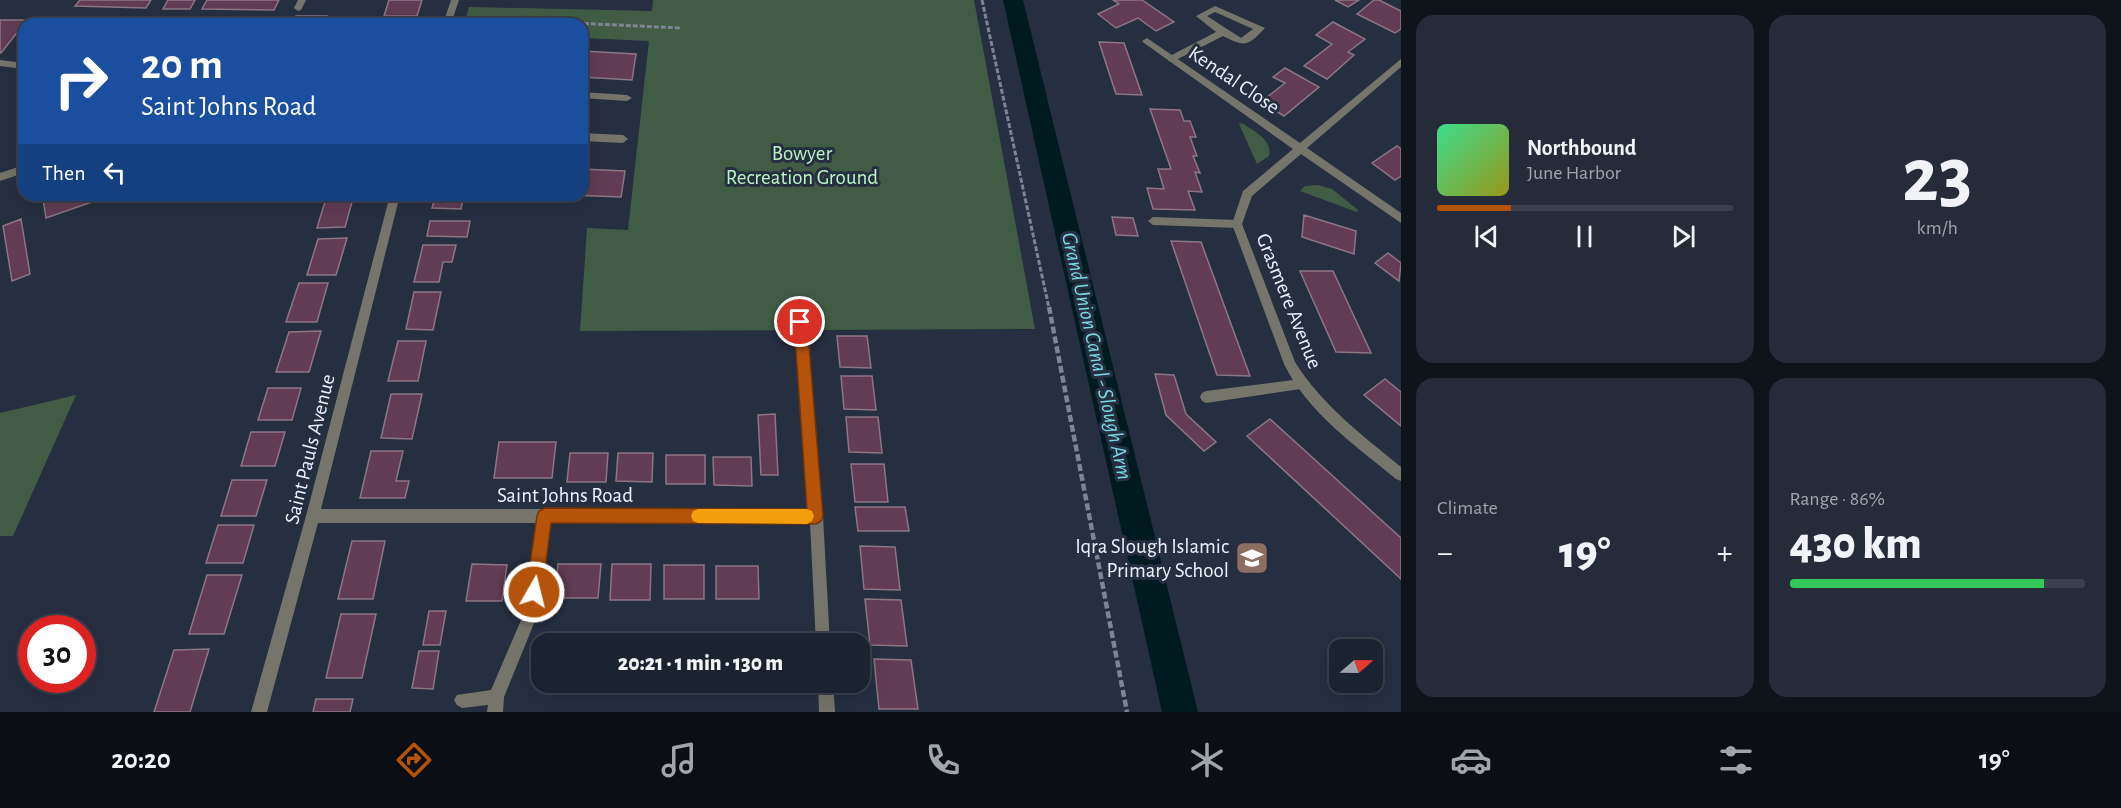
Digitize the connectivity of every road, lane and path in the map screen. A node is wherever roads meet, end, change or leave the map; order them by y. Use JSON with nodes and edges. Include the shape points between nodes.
{"nodes":[{"id":1,"x":455,"y":0,"type":"edge"},
{"id":2,"x":982,"y":0,"type":"edge"},
{"id":3,"x":449,"y":18,"type":"edge"},
{"id":4,"x":588,"y":25,"type":"edge"},
{"id":5,"x":681,"y":28,"type":"dead end"},
{"id":6,"x":1223,"y":32,"type":"junction"},
{"id":7,"x":1147,"y":41,"type":"dead end"},
{"id":8,"x":1171,"y":59,"type":"junction"},
{"id":9,"x":1401,"y":62,"type":"edge"},
{"id":10,"x":0,"y":63,"type":"edge"},
{"id":11,"x":18,"y":65,"type":"edge"},
{"id":12,"x":588,"y":96,"type":"edge"},
{"id":13,"x":627,"y":99,"type":"dead end"},
{"id":14,"x":588,"y":137,"type":"edge"},
{"id":15,"x":623,"y":139,"type":"dead end"},
{"id":16,"x":1302,"y":148,"type":"junction"},
{"id":17,"x":18,"y":171,"type":"edge"},
{"id":18,"x":0,"y":177,"type":"edge"},
{"id":19,"x":393,"y":201,"type":"edge"},
{"id":20,"x":1401,"y":219,"type":"edge"},
{"id":21,"x":1153,"y":221,"type":"dead end"},
{"id":22,"x":1237,"y":224,"type":"junction"},
{"id":23,"x":800,"y":322,"type":"dead end"},
{"id":24,"x":1301,"y":384,"type":"junction"},
{"id":25,"x":1206,"y":397,"type":"dead end"},
{"id":26,"x":1401,"y":475,"type":"edge"},
{"id":27,"x":314,"y":516,"type":"junction"},
{"id":28,"x":545,"y":516,"type":"junction"},
{"id":29,"x":816,"y":516,"type":"junction"},
{"id":30,"x":822,"y":633,"type":"edge"},
{"id":31,"x":825,"y":693,"type":"edge"},
{"id":32,"x":462,"y":700,"type":"dead end"},
{"id":33,"x":496,"y":704,"type":"edge"},
{"id":34,"x":259,"y":712,"type":"edge"},
{"id":35,"x":826,"y":712,"type":"edge"},
{"id":36,"x":1127,"y":712,"type":"edge"}],
"edges":[{"from":1,"to":3,"type":"street"},
{"from":2,"to":36,"type":"path","via":[[1057,344]]},
{"from":4,"to":5,"type":"path"},
{"from":6,"to":6,"type":"street","via":[[1200,16],[1215,9],[1260,28],[1242,42]]},
{"from":6,"to":8,"type":"street"},
{"from":7,"to":8,"type":"street","name":"Kendal Close"},
{"from":8,"to":16,"type":"street","name":"Kendal Close"},
{"from":9,"to":16,"type":"street","name":"Grasmere Avenue"},
{"from":10,"to":11,"type":"street"},
{"from":12,"to":13,"type":"street"},
{"from":14,"to":15,"type":"street"},
{"from":16,"to":20,"type":"street","name":"Kendal Close"},
{"from":16,"to":22,"type":"street","name":"Grasmere Avenue","via":[[1247,194]]},
{"from":17,"to":18,"type":"street"},
{"from":19,"to":27,"type":"street","name":"Saint Pauls Avenue"},
{"from":21,"to":22,"type":"street"},
{"from":22,"to":24,"type":"street","name":"Grasmere Avenue"},
{"from":23,"to":29,"type":"street"},
{"from":24,"to":25,"type":"street"},
{"from":24,"to":26,"type":"street","name":"Grasmere Avenue"},
{"from":27,"to":28,"type":"street","name":"Saint Johns Road"},
{"from":27,"to":34,"type":"street","name":"Saint Pauls Avenue"},
{"from":28,"to":29,"type":"street","name":"Saint Johns Road"},
{"from":28,"to":33,"type":"street","via":[[532,612]]},
{"from":29,"to":30,"type":"street"},
{"from":31,"to":35,"type":"street"},
{"from":32,"to":33,"type":"street"}]}
